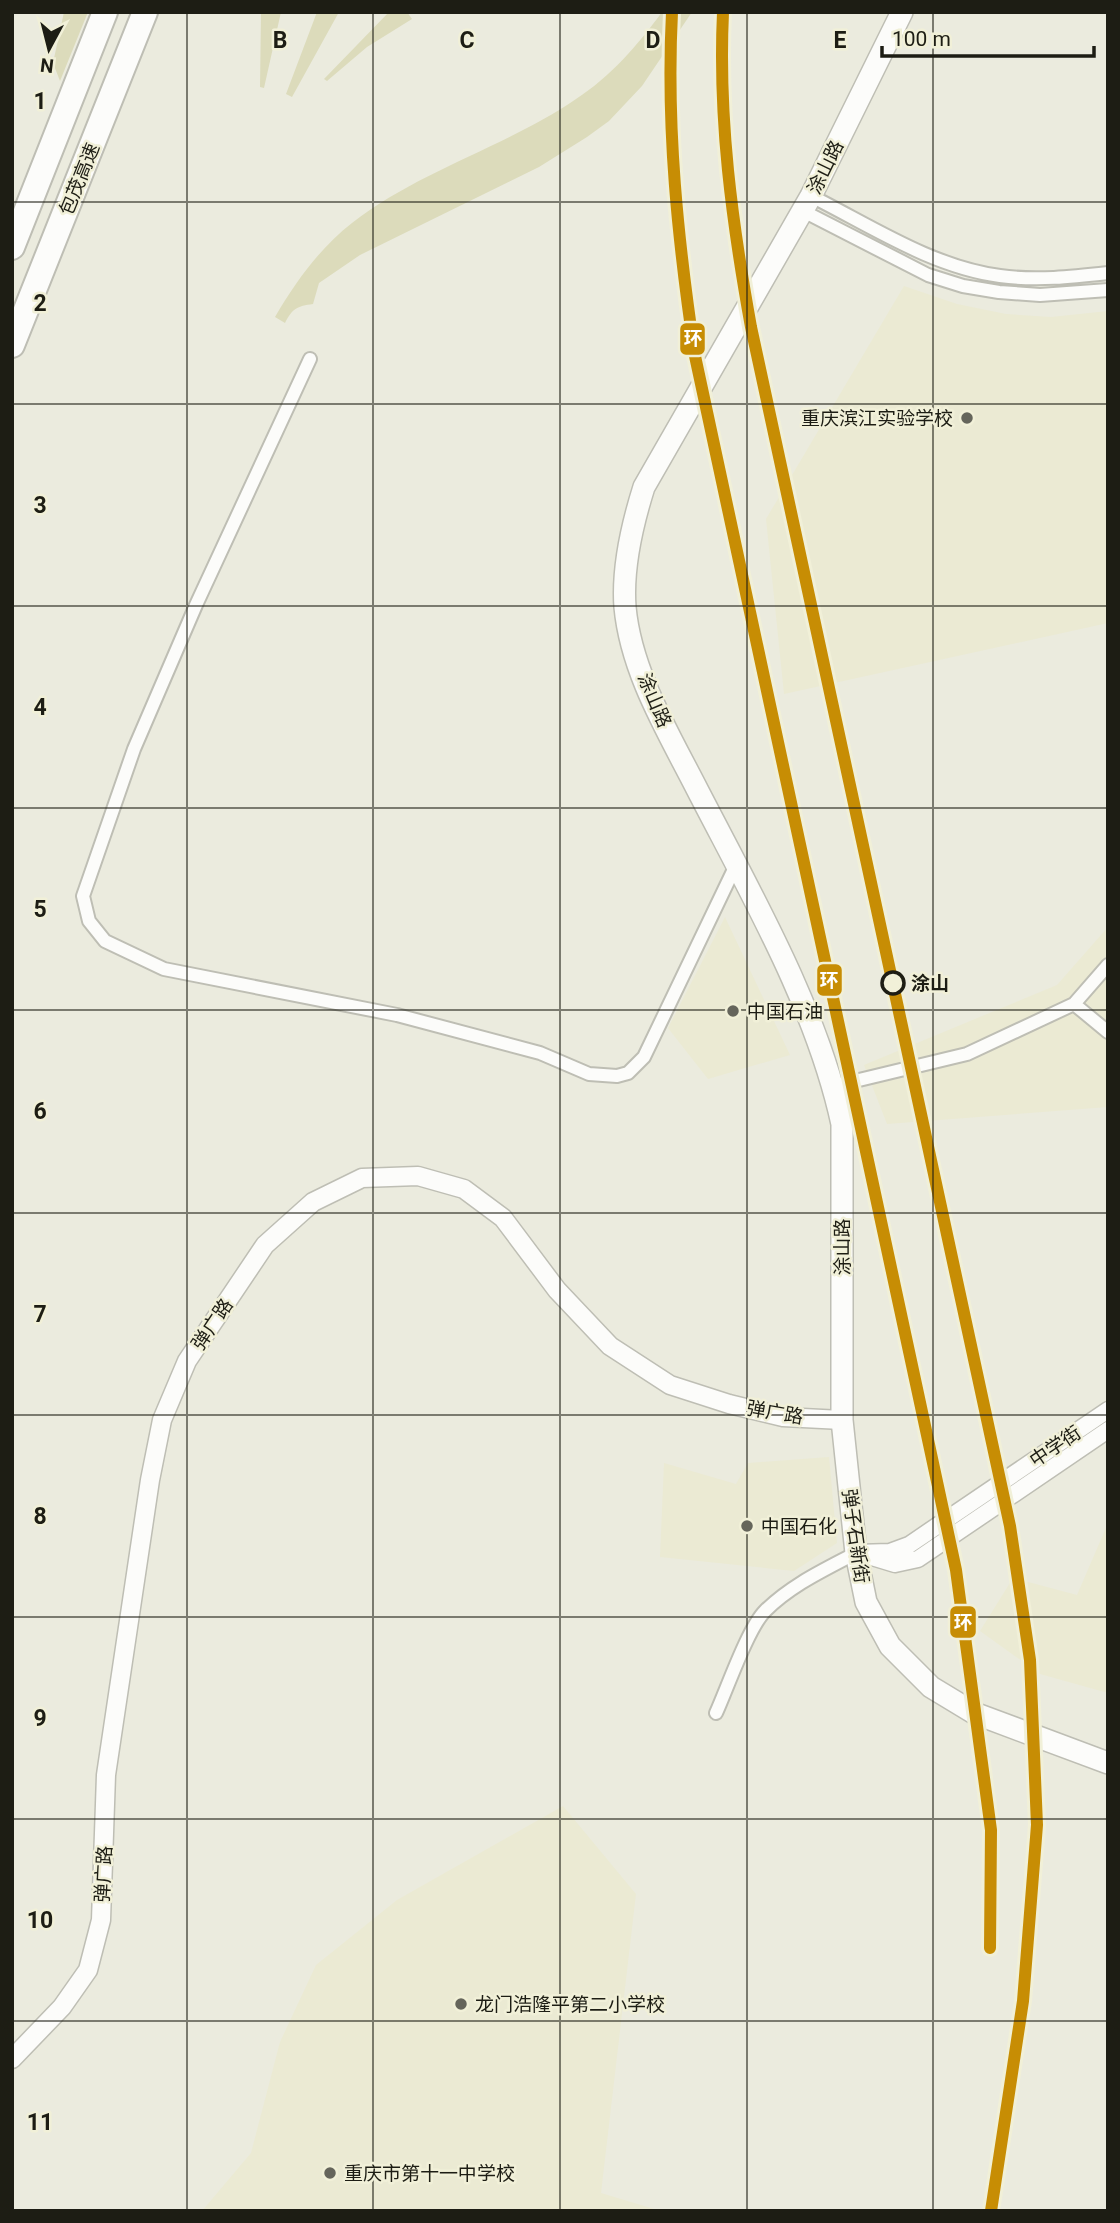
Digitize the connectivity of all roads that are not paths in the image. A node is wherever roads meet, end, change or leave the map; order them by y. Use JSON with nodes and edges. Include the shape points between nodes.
{"nodes":[{"id":1,"x":106,"y":12,"type":"edge"},
{"id":2,"x":145,"y":12,"type":"edge"},
{"id":3,"x":902,"y":12,"type":"edge"},
{"id":4,"x":807,"y":203,"type":"junction"},
{"id":5,"x":12,"y":247,"type":"edge"},
{"id":6,"x":1108,"y":273,"type":"edge"},
{"id":7,"x":1108,"y":290,"type":"edge"},
{"id":8,"x":12,"y":345,"type":"edge"},
{"id":9,"x":310,"y":359,"type":"dead end"},
{"id":10,"x":736,"y":865,"type":"junction"},
{"id":11,"x":1108,"y":965,"type":"edge"},
{"id":12,"x":1074,"y":1004,"type":"junction"},
{"id":13,"x":1108,"y":1032,"type":"edge"},
{"id":14,"x":834,"y":1086,"type":"junction"},
{"id":15,"x":1108,"y":1410,"type":"edge"},
{"id":16,"x":842,"y":1420,"type":"junction"},
{"id":17,"x":1108,"y":1430,"type":"edge"},
{"id":18,"x":856,"y":1553,"type":"junction"},
{"id":19,"x":716,"y":1713,"type":"dead end"},
{"id":20,"x":1108,"y":1762,"type":"edge"},
{"id":21,"x":12,"y":2059,"type":"edge"}],
"edges":[{"from":1,"to":5,"type":"highway","name":"包茂高速"},
{"from":2,"to":8,"type":"highway","name":"包茂高速"},
{"from":3,"to":4,"type":"main road","name":"涂山路"},
{"from":4,"to":6,"type":"street","via":[[968,270],[1040,279]]},
{"from":4,"to":7,"type":"street","via":[[928,275],[962,286],[1040,295]]},
{"from":4,"to":10,"type":"main road","name":"涂山路","via":[[644,487],[631,528],[625,607],[633,644],[650,696]]},
{"from":9,"to":10,"type":"street","via":[[134,749],[83,896],[89,921],[105,941],[164,969],[397,1015],[540,1053],[589,1074],[617,1076],[628,1073],[644,1057]]},
{"from":10,"to":14,"type":"main road","name":"涂山路","via":[[767,923]]},
{"from":11,"to":12,"type":"street"},
{"from":12,"to":13,"type":"street"},
{"from":12,"to":14,"type":"street","via":[[967,1054]]},
{"from":14,"to":16,"type":"main road","name":"涂山路","via":[[842,1124]]},
{"from":15,"to":18,"type":"street","name":"中学街","via":[[909,1545],[890,1552]]},
{"from":16,"to":18,"type":"main road","name":"弹子石新街"},
{"from":16,"to":21,"type":"main road","name":"弹广路","via":[[783,1417],[670,1385],[610,1346],[557,1290],[503,1218],[464,1189],[418,1176],[362,1178],[313,1202],[265,1245],[187,1361],[162,1420],[106,1775],[101,1920],[88,1970],[62,2007]]},
{"from":17,"to":18,"type":"street","name":"中学街","via":[[918,1559],[895,1564]]},
{"from":18,"to":19,"type":"street","name":"中学街","via":[[794,1586],[763,1613]]},
{"from":18,"to":20,"type":"main road","name":"弹子石新街","via":[[866,1602],[890,1646],[931,1687],[974,1713]]}]}
